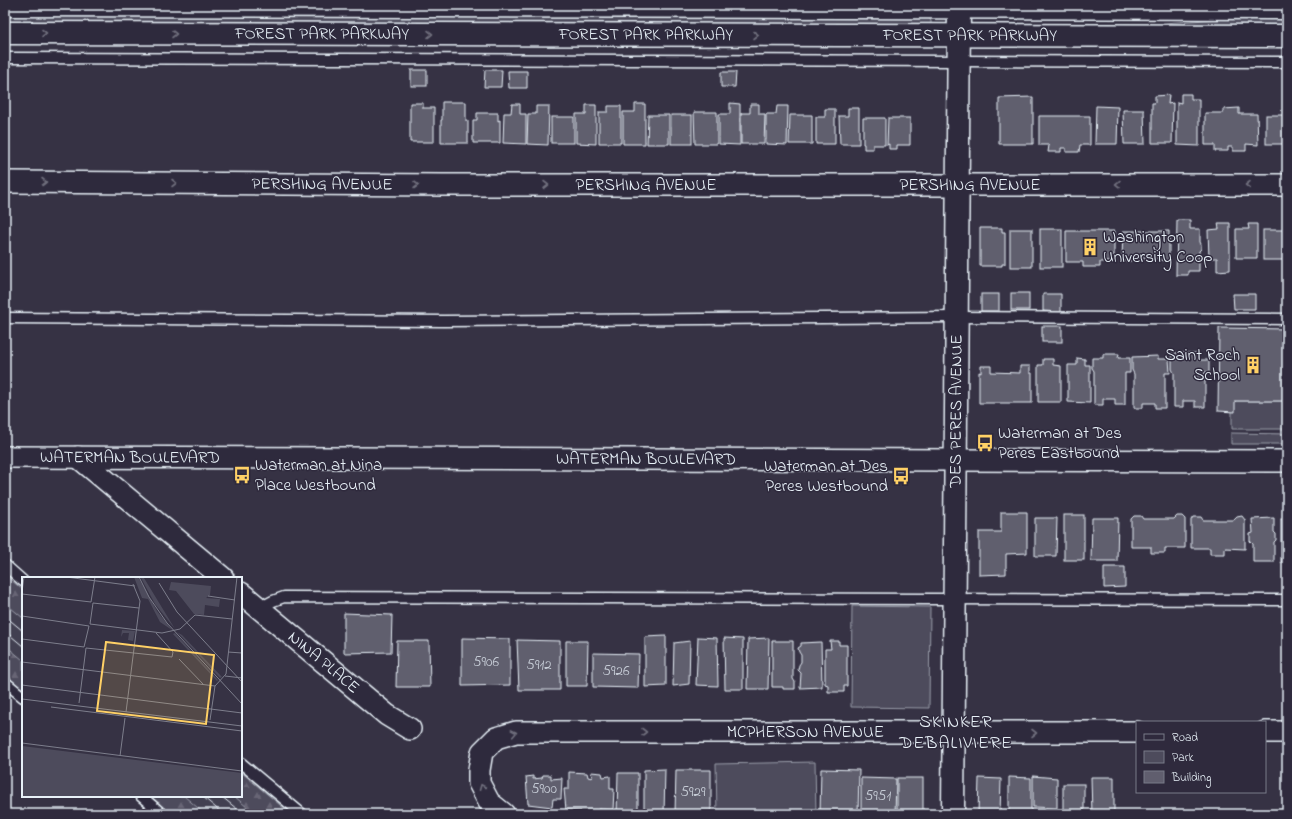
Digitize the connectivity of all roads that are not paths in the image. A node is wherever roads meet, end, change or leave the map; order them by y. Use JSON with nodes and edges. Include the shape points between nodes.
{"nodes":[{"id":1,"x":5,"y":5,"type":"edge"},
{"id":2,"x":959,"y":7,"type":"junction"},
{"id":3,"x":1287,"y":8,"type":"edge"},
{"id":4,"x":5,"y":33,"type":"edge"},
{"id":5,"x":959,"y":35,"type":"junction"},
{"id":6,"x":1287,"y":36,"type":"edge"},
{"id":7,"x":5,"y":58,"type":"edge"},
{"id":8,"x":959,"y":61,"type":"junction"},
{"id":9,"x":1287,"y":62,"type":"edge"},
{"id":10,"x":5,"y":182,"type":"edge"},
{"id":11,"x":958,"y":184,"type":"junction"},
{"id":12,"x":1287,"y":185,"type":"edge"},
{"id":13,"x":957,"y":317,"type":"junction"},
{"id":14,"x":5,"y":318,"type":"edge"},
{"id":15,"x":1287,"y":319,"type":"edge"},
{"id":16,"x":5,"y":457,"type":"edge"},
{"id":17,"x":78,"y":457,"type":"junction"},
{"id":18,"x":956,"y":460,"type":"junction"},
{"id":19,"x":1287,"y":461,"type":"edge"},
{"id":20,"x":5,"y":565,"type":"edge"},
{"id":21,"x":222,"y":577,"type":"edge"},
{"id":22,"x":22,"y":580,"type":"edge"},
{"id":23,"x":242,"y":594,"type":"edge"},
{"id":24,"x":954,"y":599,"type":"junction"},
{"id":25,"x":1287,"y":600,"type":"edge"},
{"id":26,"x":260,"y":608,"type":"junction"},
{"id":27,"x":5,"y":682,"type":"edge"},
{"id":28,"x":22,"y":696,"type":"edge"},
{"id":29,"x":410,"y":729,"type":"dead end"},
{"id":30,"x":1136,"y":732,"type":"edge"},
{"id":31,"x":1266,"y":732,"type":"edge"},
{"id":32,"x":1287,"y":732,"type":"edge"},
{"id":33,"x":953,"y":733,"type":"junction"},
{"id":34,"x":242,"y":765,"type":"edge"},
{"id":35,"x":142,"y":797,"type":"edge"},
{"id":36,"x":162,"y":814,"type":"edge"},
{"id":37,"x":302,"y":814,"type":"edge"},
{"id":38,"x":504,"y":814,"type":"edge"},
{"id":39,"x":953,"y":814,"type":"edge"}],
"edges":[{"from":1,"to":2,"type":"main road","name":"FOREST PARK PARKWAY"},
{"from":2,"to":3,"type":"main road","name":"FOREST PARK PARKWAY"},
{"from":2,"to":5,"type":"main road","name":"DES PERES AVENUE"},
{"from":4,"to":5,"type":"main road","name":"FOREST PARK PARKWAY","one_way":true},
{"from":5,"to":6,"type":"main road","name":"FOREST PARK PARKWAY"},
{"from":5,"to":8,"type":"main road","name":"DES PERES AVENUE"},
{"from":7,"to":8,"type":"lane"},
{"from":8,"to":9,"type":"lane"},
{"from":8,"to":11,"type":"main road","name":"DES PERES AVENUE"},
{"from":10,"to":11,"type":"street","name":"PERSHING AVENUE","one_way":true,"via":[[442,185]]},
{"from":12,"to":11,"type":"street","name":"PERSHING AVENUE","one_way":true},
{"from":11,"to":13,"type":"main road","name":"DES PERES AVENUE"},
{"from":13,"to":14,"type":"lane","via":[[452,321]]},
{"from":13,"to":15,"type":"lane"},
{"from":13,"to":18,"type":"main road","name":"DES PERES AVENUE"},
{"from":16,"to":17,"type":"street","name":"WATERMAN BOULEVARD"},
{"from":17,"to":18,"type":"street","name":"WATERMAN BOULEVARD"},
{"from":17,"to":21,"type":"street"},
{"from":18,"to":19,"type":"street","name":"WATERMAN BOULEVARD"},
{"from":18,"to":24,"type":"main road","name":"DES PERES AVENUE"},
{"from":20,"to":22,"type":"lane"},
{"from":23,"to":26,"type":"street","name":"NINA PLACE"},
{"from":24,"to":25,"type":"lane"},
{"from":24,"to":26,"type":"lane","via":[[284,597]]},
{"from":24,"to":33,"type":"main road","name":"DES PERES AVENUE"},
{"from":26,"to":29,"type":"street","name":"NINA PLACE","via":[[387,715]]},
{"from":27,"to":28,"type":"lane"},
{"from":33,"to":30,"type":"street","name":"MCPHERSON AVENUE","one_way":true},
{"from":31,"to":32,"type":"street"},
{"from":38,"to":33,"type":"street","name":"MCPHERSON AVENUE","one_way":true,"via":[[489,802],[479,784],[479,770],[482,752],[496,738],[516,732]]},
{"from":33,"to":39,"type":"main road","name":"DES PERES AVENUE"},
{"from":34,"to":37,"type":"lane"},
{"from":35,"to":36,"type":"lane"}]}
